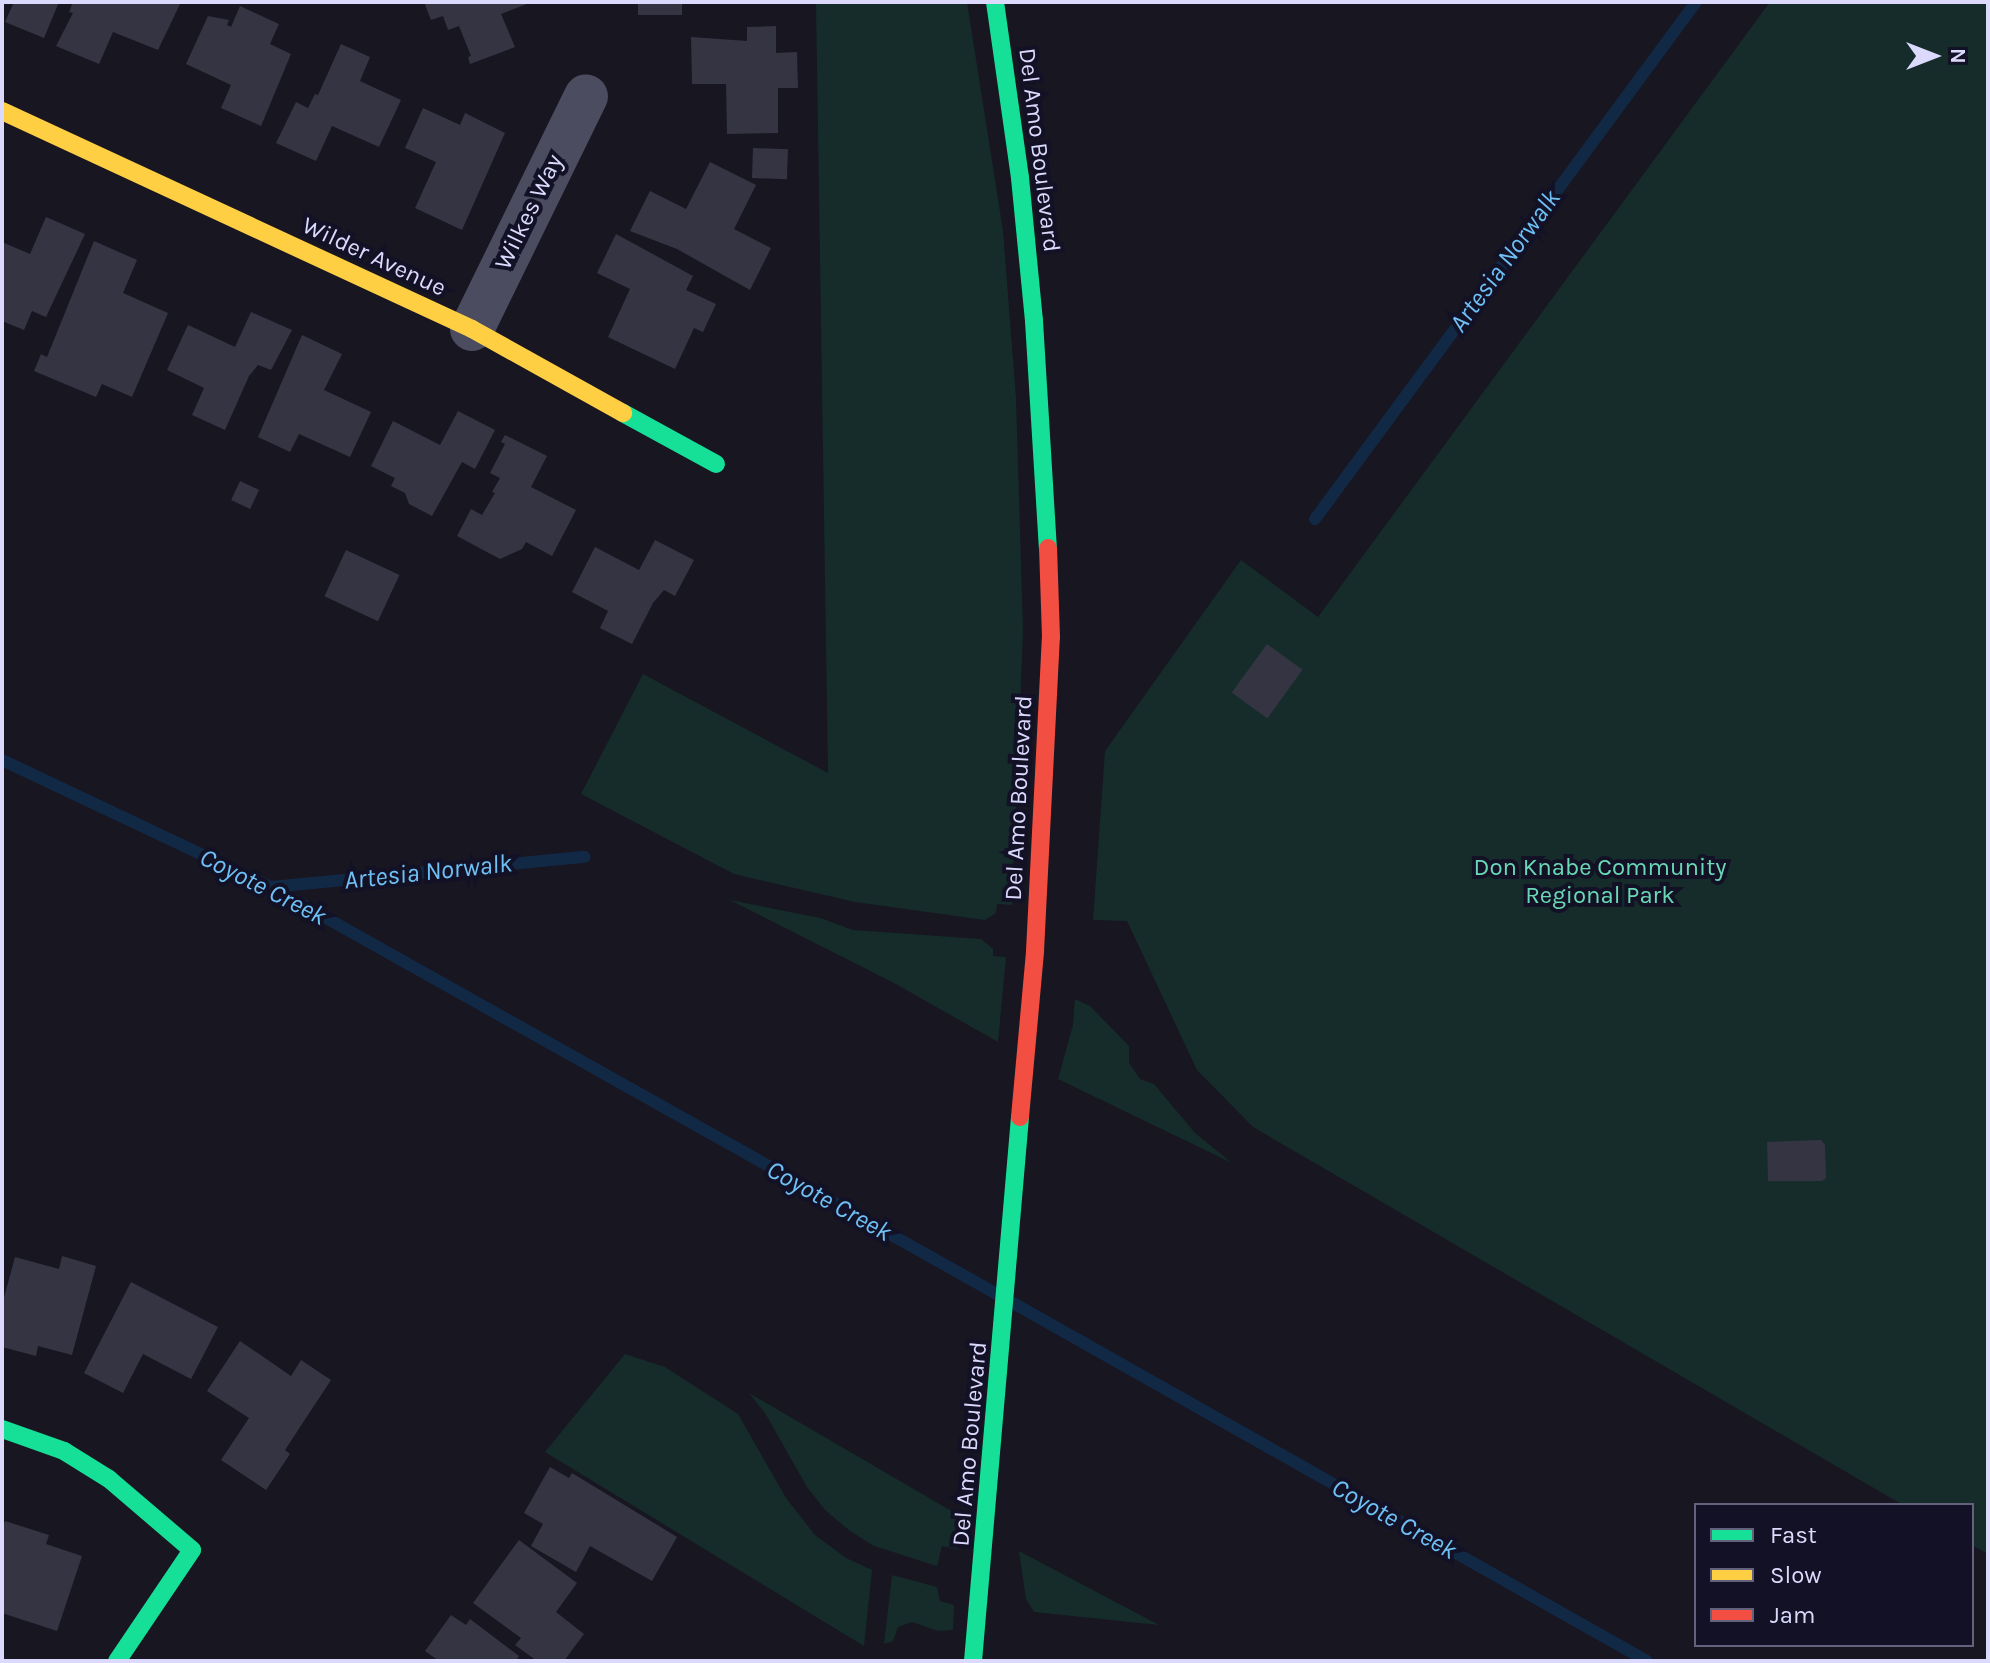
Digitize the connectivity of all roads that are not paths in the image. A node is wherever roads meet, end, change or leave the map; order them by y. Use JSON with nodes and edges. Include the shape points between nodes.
{"nodes":[{"id":1,"x":995,"y":2,"type":"edge"},
{"id":2,"x":586,"y":96,"type":"dead end"},
{"id":3,"x":2,"y":111,"type":"edge"},
{"id":4,"x":472,"y":329,"type":"junction"},
{"id":5,"x":716,"y":464,"type":"dead end"},
{"id":6,"x":2,"y":1429,"type":"edge"},
{"id":7,"x":117,"y":1661,"type":"edge"},
{"id":8,"x":973,"y":1661,"type":"edge"}],
"edges":[{"from":1,"to":8,"type":"main road","name":"Del Amo Boulevard","via":[[1020,178],[1047,504],[1051,637],[1027,1055]]},
{"from":2,"to":4,"type":"street","name":"Wilkes Way"},
{"from":3,"to":4,"type":"main road","name":"Wilder Avenue"},
{"from":4,"to":5,"type":"main road","name":"Wilder Avenue"},
{"from":6,"to":7,"type":"main road","via":[[64,1451],[109,1479],[192,1550]]}]}
